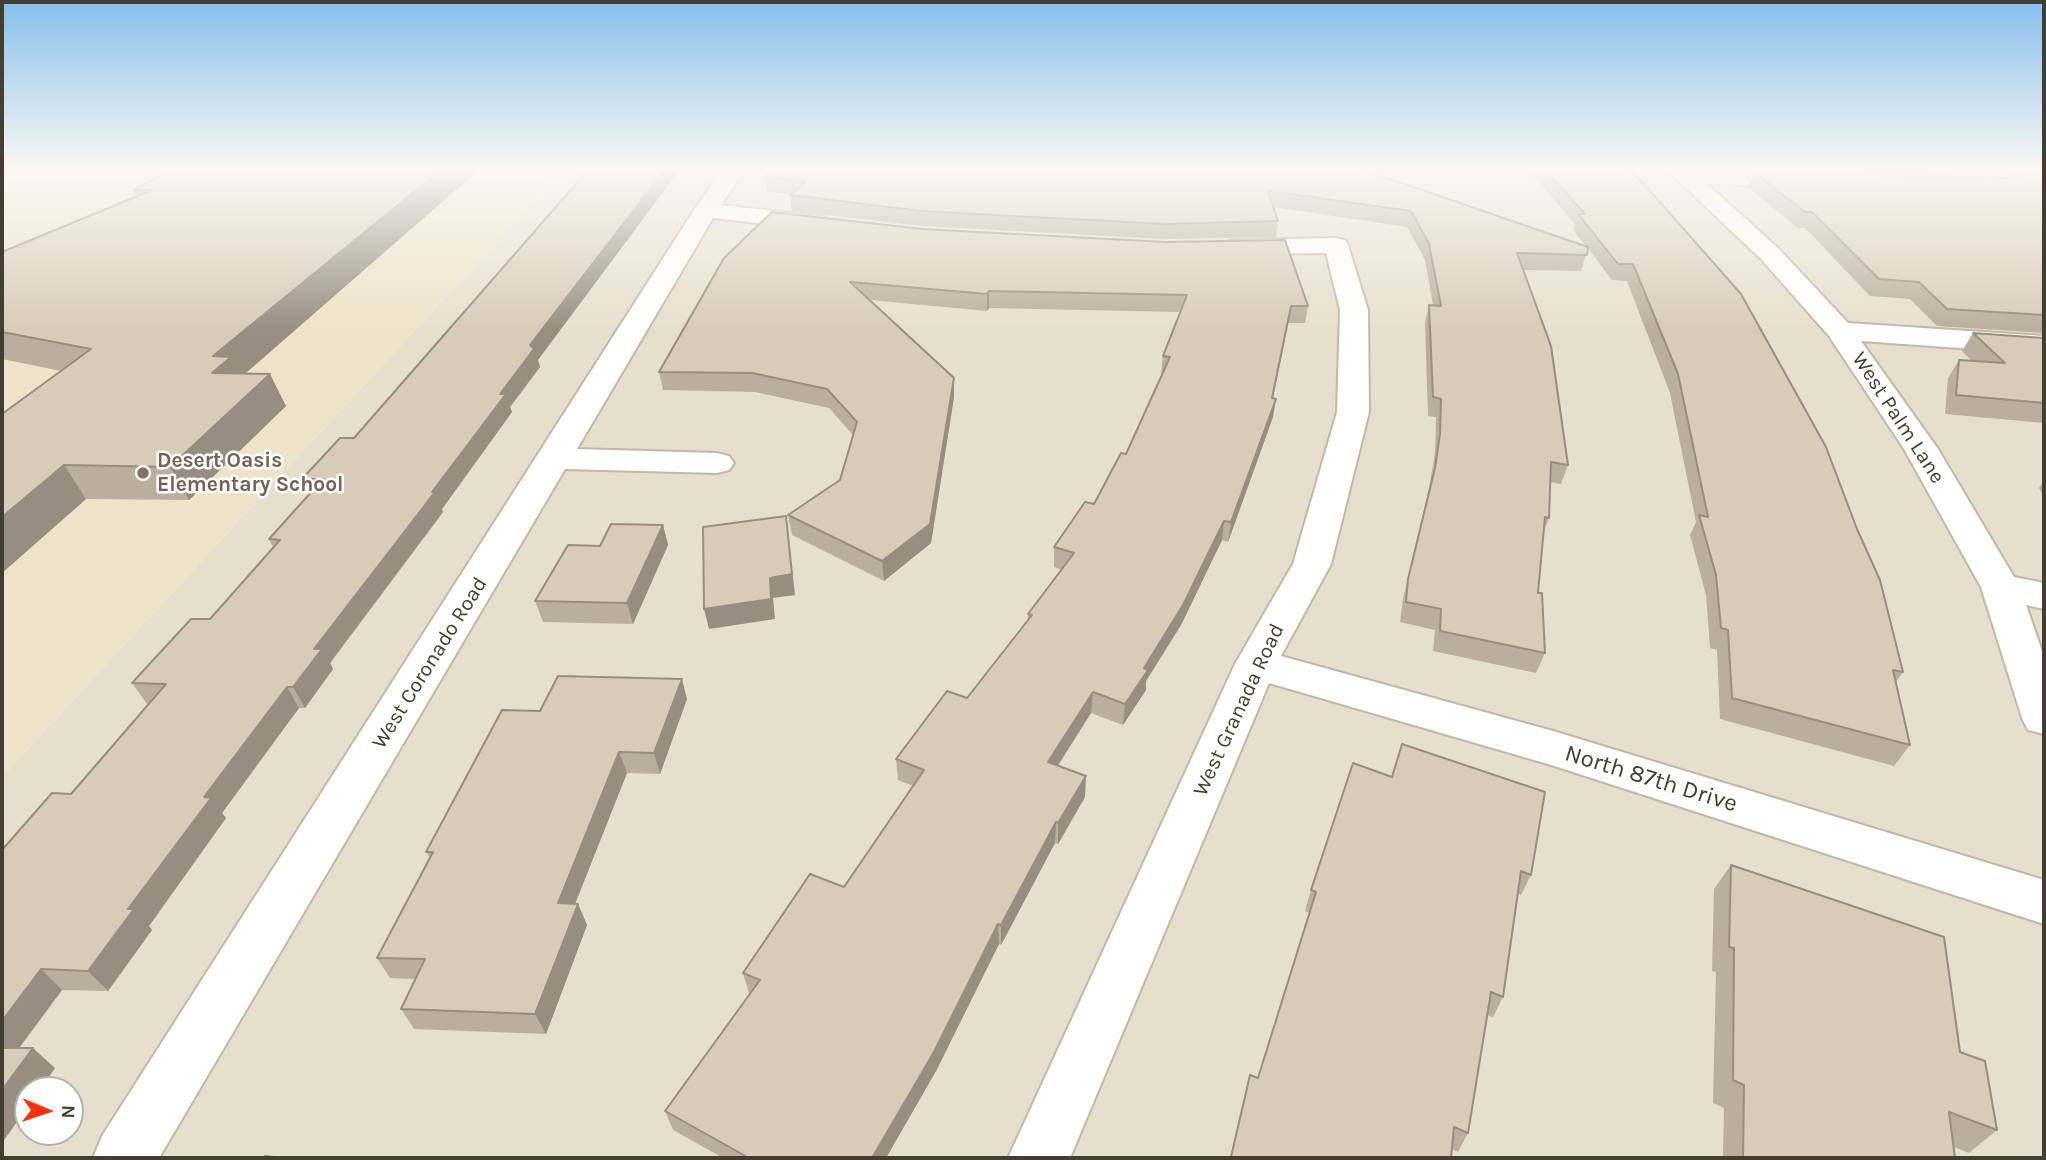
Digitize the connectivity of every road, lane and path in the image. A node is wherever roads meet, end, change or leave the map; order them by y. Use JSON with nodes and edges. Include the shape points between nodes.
{"nodes":[{"id":1,"x":699,"y":222,"type":"edge"},
{"id":2,"x":809,"y":222,"type":"edge"},
{"id":3,"x":1735,"y":222,"type":"edge"},
{"id":4,"x":842,"y":226,"type":"edge"},
{"id":5,"x":1217,"y":248,"type":"edge"},
{"id":6,"x":1840,"y":331,"type":"junction"},
{"id":7,"x":2044,"y":345,"type":"edge"},
{"id":8,"x":555,"y":459,"type":"junction"},
{"id":9,"x":717,"y":463,"type":"dead end"},
{"id":10,"x":2000,"y":587,"type":"junction"},
{"id":11,"x":2044,"y":596,"type":"edge"},
{"id":12,"x":1256,"y":664,"type":"junction"},
{"id":13,"x":2044,"y":718,"type":"edge"},
{"id":14,"x":2044,"y":902,"type":"edge"},
{"id":15,"x":124,"y":1158,"type":"edge"},
{"id":16,"x":1039,"y":1158,"type":"edge"}],
"edges":[{"from":1,"to":8,"type":"street","name":"West Coronado Road"},
{"from":2,"to":4,"type":"street"},
{"from":3,"to":6,"type":"street","name":"West Palm Lane"},
{"from":5,"to":12,"type":"street","name":"West Granada Road","via":[[1336,245],[1354,310],[1353,412],[1312,565]]},
{"from":6,"to":7,"type":"street"},
{"from":6,"to":10,"type":"street","name":"West Palm Lane","via":[[1922,449]]},
{"from":8,"to":9,"type":"street"},
{"from":8,"to":15,"type":"street","name":"West Coronado Road"},
{"from":10,"to":11,"type":"street"},
{"from":10,"to":13,"type":"street","name":"West Palm Lane"},
{"from":12,"to":14,"type":"street","name":"North 87th Drive","via":[[1553,748]]},
{"from":12,"to":16,"type":"street","name":"West Granada Road"}]}
